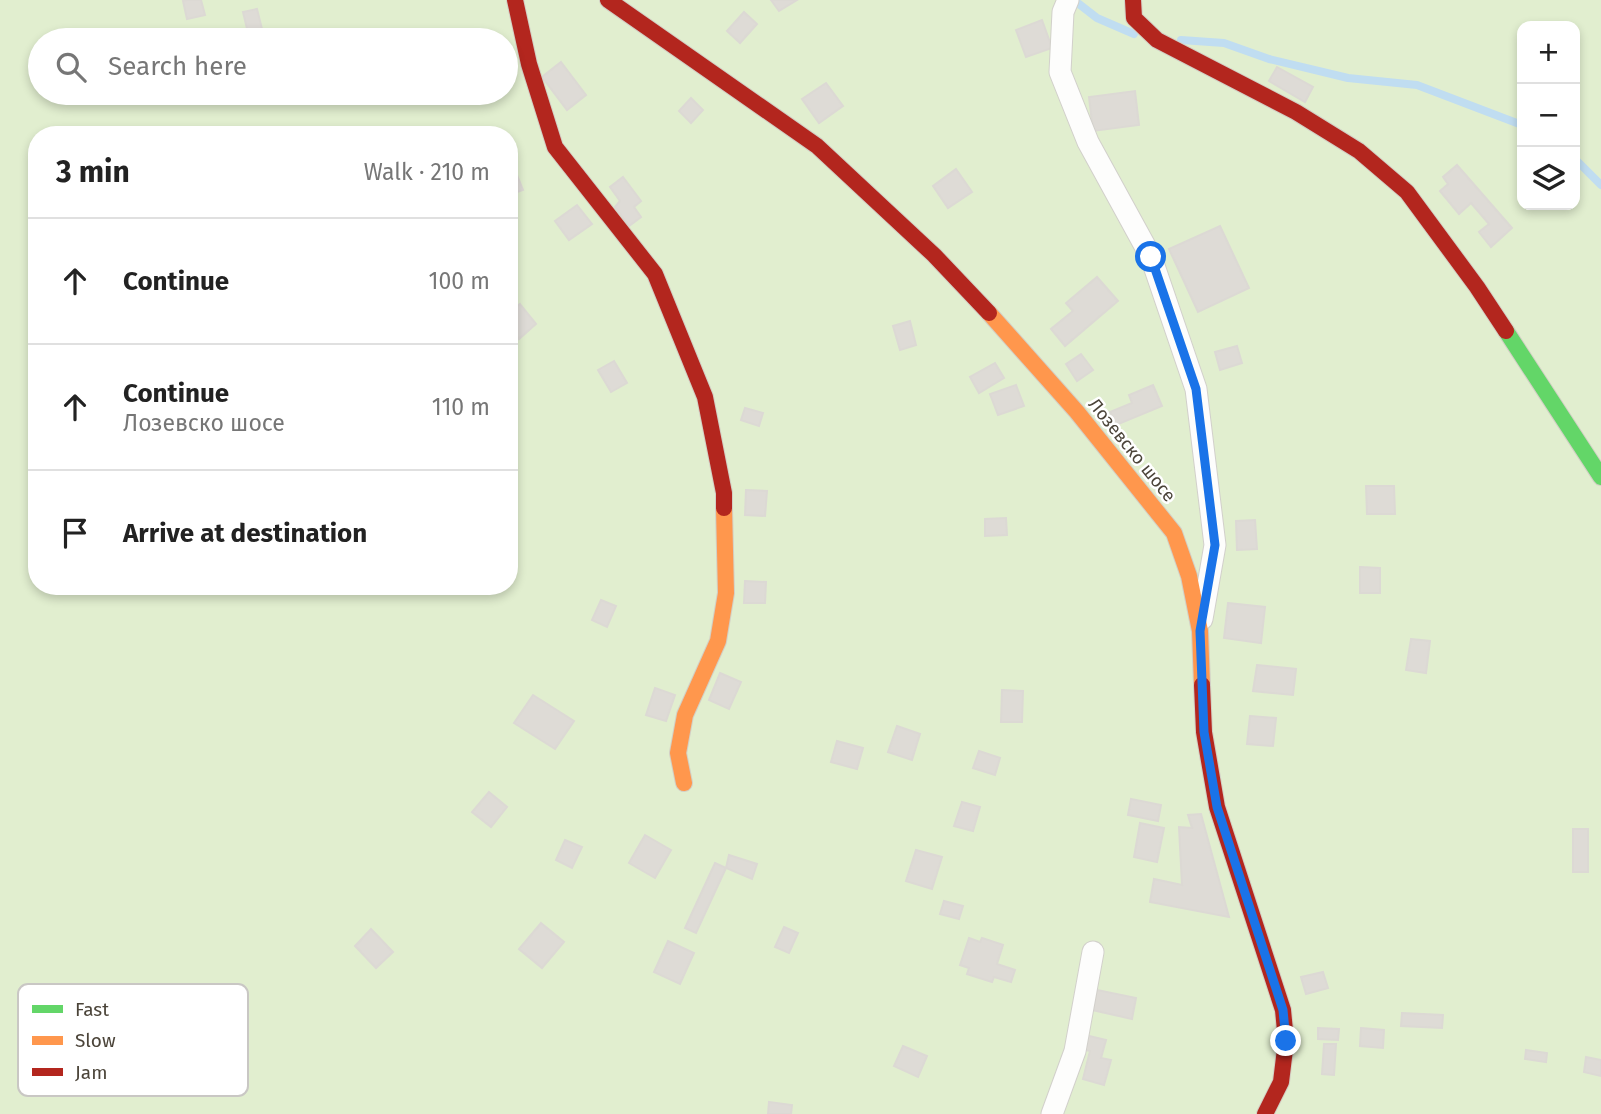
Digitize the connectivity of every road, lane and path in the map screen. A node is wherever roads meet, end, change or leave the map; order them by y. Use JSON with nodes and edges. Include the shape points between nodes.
{"nodes":[{"id":1,"x":515,"y":0,"type":"edge"},
{"id":2,"x":608,"y":0,"type":"edge"},
{"id":3,"x":1068,"y":0,"type":"edge"},
{"id":4,"x":1133,"y":0,"type":"edge"},
{"id":5,"x":1601,"y":477,"type":"edge"},
{"id":6,"x":1200,"y":631,"type":"junction"},
{"id":7,"x":684,"y":783,"type":"dead end"},
{"id":8,"x":1093,"y":952,"type":"dead end"},
{"id":9,"x":1052,"y":1114,"type":"edge"},
{"id":10,"x":1265,"y":1114,"type":"edge"}],
"edges":[{"from":1,"to":7,"type":"street","via":[[555,147],[655,274],[705,397],[724,493],[726,593],[718,641],[685,715],[678,753]]},
{"from":2,"to":6,"type":"street","name":"Лозевско шосе","via":[[817,146],[963,286],[1077,412],[1174,533]]},
{"from":3,"to":6,"type":"street","via":[[1063,12],[1060,72],[1088,142],[1151,257],[1196,389],[1215,545]]},
{"from":4,"to":5,"type":"street","via":[[1134,18],[1157,40],[1296,112],[1359,151],[1407,192],[1477,287]]},
{"from":6,"to":10,"type":"street","name":"Лозевско шосе","via":[[1204,732],[1217,807],[1283,1010],[1286,1041],[1281,1082]]},
{"from":8,"to":9,"type":"street","via":[[1075,1052]]}]}
